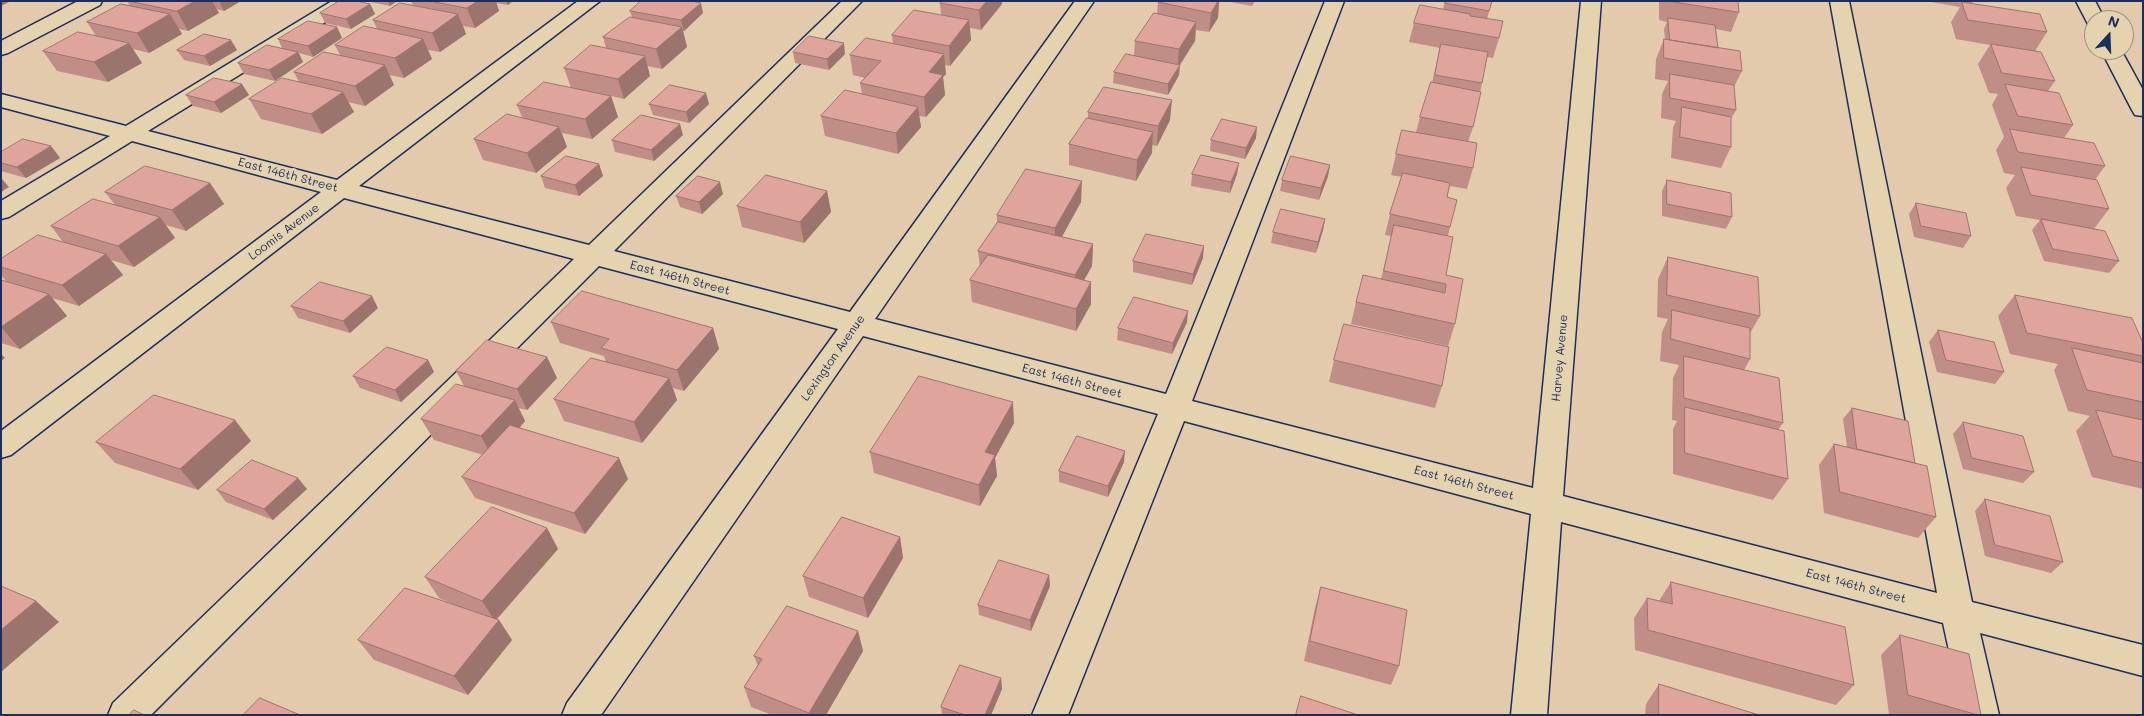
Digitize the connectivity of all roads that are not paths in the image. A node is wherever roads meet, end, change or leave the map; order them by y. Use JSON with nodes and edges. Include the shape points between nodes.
{"nodes":[{"id":1,"x":93,"y":1,"type":"edge"},
{"id":2,"x":346,"y":1,"type":"edge"},
{"id":3,"x":591,"y":1,"type":"edge"},
{"id":4,"x":853,"y":1,"type":"edge"},
{"id":5,"x":1085,"y":1,"type":"edge"},
{"id":6,"x":1334,"y":1,"type":"edge"},
{"id":7,"x":1591,"y":1,"type":"edge"},
{"id":8,"x":1839,"y":1,"type":"edge"},
{"id":9,"x":1,"y":48,"type":"edge"},
{"id":10,"x":2116,"y":60,"type":"edge"},
{"id":11,"x":1,"y":100,"type":"edge"},
{"id":12,"x":2143,"y":110,"type":"edge"},
{"id":13,"x":130,"y":134,"type":"junction"},
{"id":14,"x":340,"y":189,"type":"junction"},
{"id":15,"x":1,"y":212,"type":"edge"},
{"id":16,"x":594,"y":256,"type":"junction"},
{"id":17,"x":856,"y":324,"type":"junction"},
{"id":18,"x":1174,"y":408,"type":"junction"},
{"id":19,"x":1,"y":447,"type":"edge"},
{"id":20,"x":1547,"y":505,"type":"junction"},
{"id":21,"x":1958,"y":613,"type":"junction"},
{"id":22,"x":2143,"y":661,"type":"edge"},
{"id":23,"x":126,"y":715,"type":"edge"},
{"id":24,"x":580,"y":715,"type":"edge"},
{"id":25,"x":1050,"y":715,"type":"edge"},
{"id":26,"x":1529,"y":715,"type":"edge"},
{"id":27,"x":1981,"y":715,"type":"edge"}],
"edges":[{"from":1,"to":9,"type":"street"},
{"from":2,"to":13,"type":"street"},
{"from":3,"to":14,"type":"street","name":"Loomis Avenue"},
{"from":4,"to":16,"type":"street"},
{"from":5,"to":17,"type":"street","name":"Lexington Avenue"},
{"from":6,"to":18,"type":"street"},
{"from":7,"to":20,"type":"street","name":"Harvey Avenue"},
{"from":8,"to":21,"type":"street"},
{"from":10,"to":12,"type":"street"},
{"from":11,"to":13,"type":"street","name":"East 146th Street"},
{"from":13,"to":14,"type":"street","name":"East 146th Street"},
{"from":13,"to":15,"type":"street"},
{"from":14,"to":16,"type":"street","name":"East 146th Street"},
{"from":14,"to":19,"type":"street","name":"Loomis Avenue"},
{"from":16,"to":17,"type":"street","name":"East 146th Street"},
{"from":16,"to":23,"type":"street"},
{"from":17,"to":18,"type":"street","name":"East 146th Street"},
{"from":17,"to":24,"type":"street","name":"Lexington Avenue"},
{"from":18,"to":20,"type":"street","name":"East 146th Street"},
{"from":18,"to":25,"type":"street"},
{"from":20,"to":21,"type":"street","name":"East 146th Street"},
{"from":20,"to":26,"type":"street","name":"Harvey Avenue"},
{"from":21,"to":22,"type":"street","name":"East 146th Street"},
{"from":21,"to":27,"type":"street"}]}
